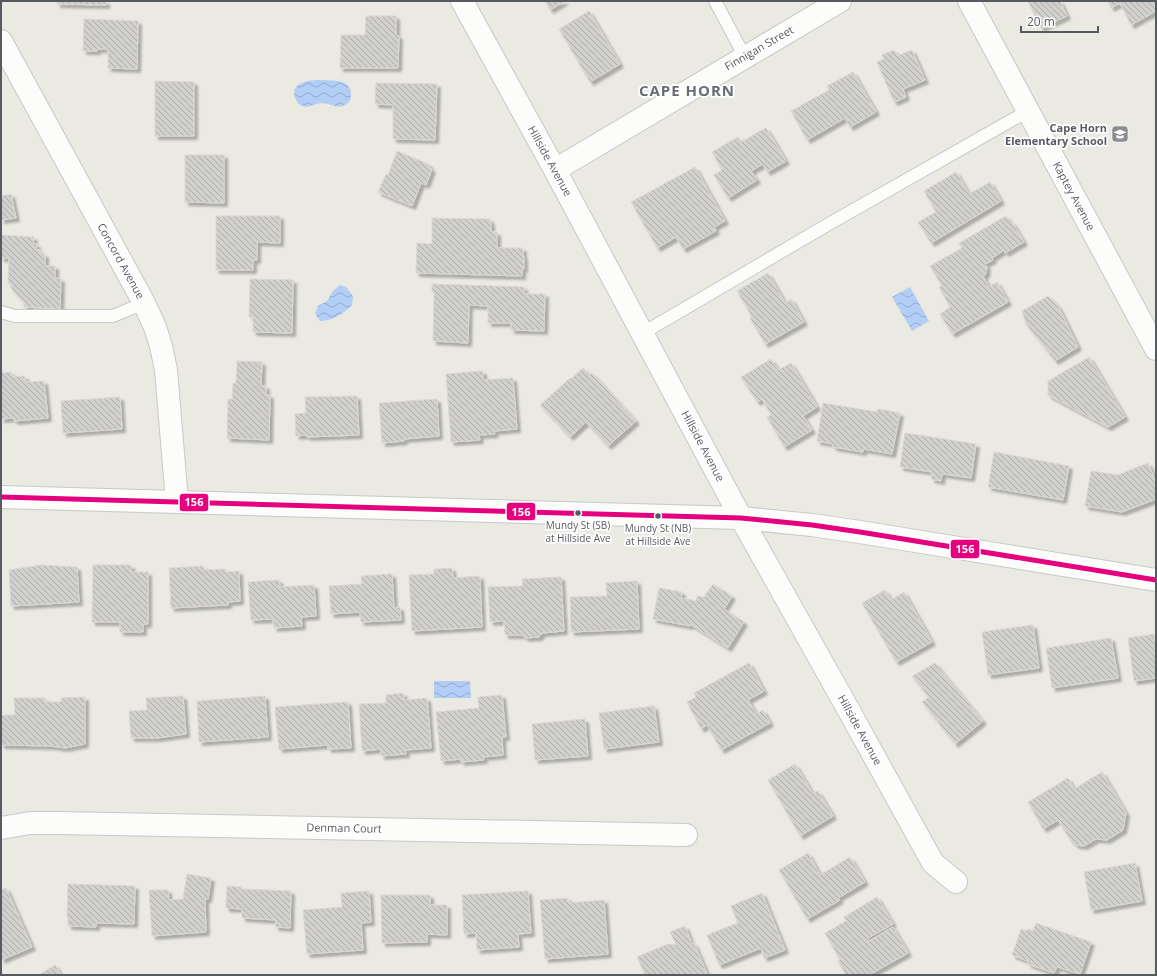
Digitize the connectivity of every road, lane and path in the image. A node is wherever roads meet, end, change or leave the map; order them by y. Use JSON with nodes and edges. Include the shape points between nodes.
{"nodes":[{"id":1,"x":462,"y":1,"type":"edge"},
{"id":2,"x":715,"y":1,"type":"edge"},
{"id":3,"x":840,"y":1,"type":"edge"},
{"id":4,"x":968,"y":1,"type":"edge"},
{"id":5,"x":1,"y":41,"type":"edge"},
{"id":6,"x":745,"y":57,"type":"junction"},
{"id":7,"x":1028,"y":111,"type":"junction"},
{"id":8,"x":555,"y":170,"type":"junction"},
{"id":9,"x":144,"y":303,"type":"junction"},
{"id":10,"x":1,"y":312,"type":"edge"},
{"id":11,"x":643,"y":333,"type":"junction"},
{"id":12,"x":1156,"y":349,"type":"edge"},
{"id":13,"x":1,"y":497,"type":"edge"},
{"id":14,"x":177,"y":501,"type":"junction"},
{"id":15,"x":741,"y":518,"type":"junction"},
{"id":16,"x":1156,"y":580,"type":"edge"},
{"id":17,"x":1,"y":828,"type":"edge"},
{"id":18,"x":686,"y":835,"type":"dead end"},
{"id":19,"x":956,"y":882,"type":"dead end"}],
"edges":[{"from":1,"to":8,"type":"street","name":"Hillside Avenue"},
{"from":2,"to":6,"type":"lane"},
{"from":3,"to":6,"type":"street","name":"Finnigan Street"},
{"from":4,"to":7,"type":"street","name":"Kaptey Avenue"},
{"from":5,"to":9,"type":"street","name":"Concord Avenue"},
{"from":6,"to":8,"type":"street","name":"Finnigan Street"},
{"from":7,"to":11,"type":"lane"},
{"from":7,"to":12,"type":"street","name":"Kaptey Avenue"},
{"from":8,"to":11,"type":"street","name":"Hillside Avenue"},
{"from":9,"to":10,"type":"lane","via":[[113,316],[16,316]]},
{"from":9,"to":14,"type":"street","name":"Concord Avenue","via":[[155,326],[166,370]]},
{"from":11,"to":15,"type":"street","name":"Hillside Avenue"},
{"from":13,"to":14,"type":"street"},
{"from":14,"to":15,"type":"street"},
{"from":15,"to":16,"type":"street","via":[[860,532]]},
{"from":15,"to":19,"type":"street","name":"Hillside Avenue","via":[[933,863]]},
{"from":17,"to":18,"type":"street","name":"Denman Court","via":[[30,823],[59,823]]}]}
